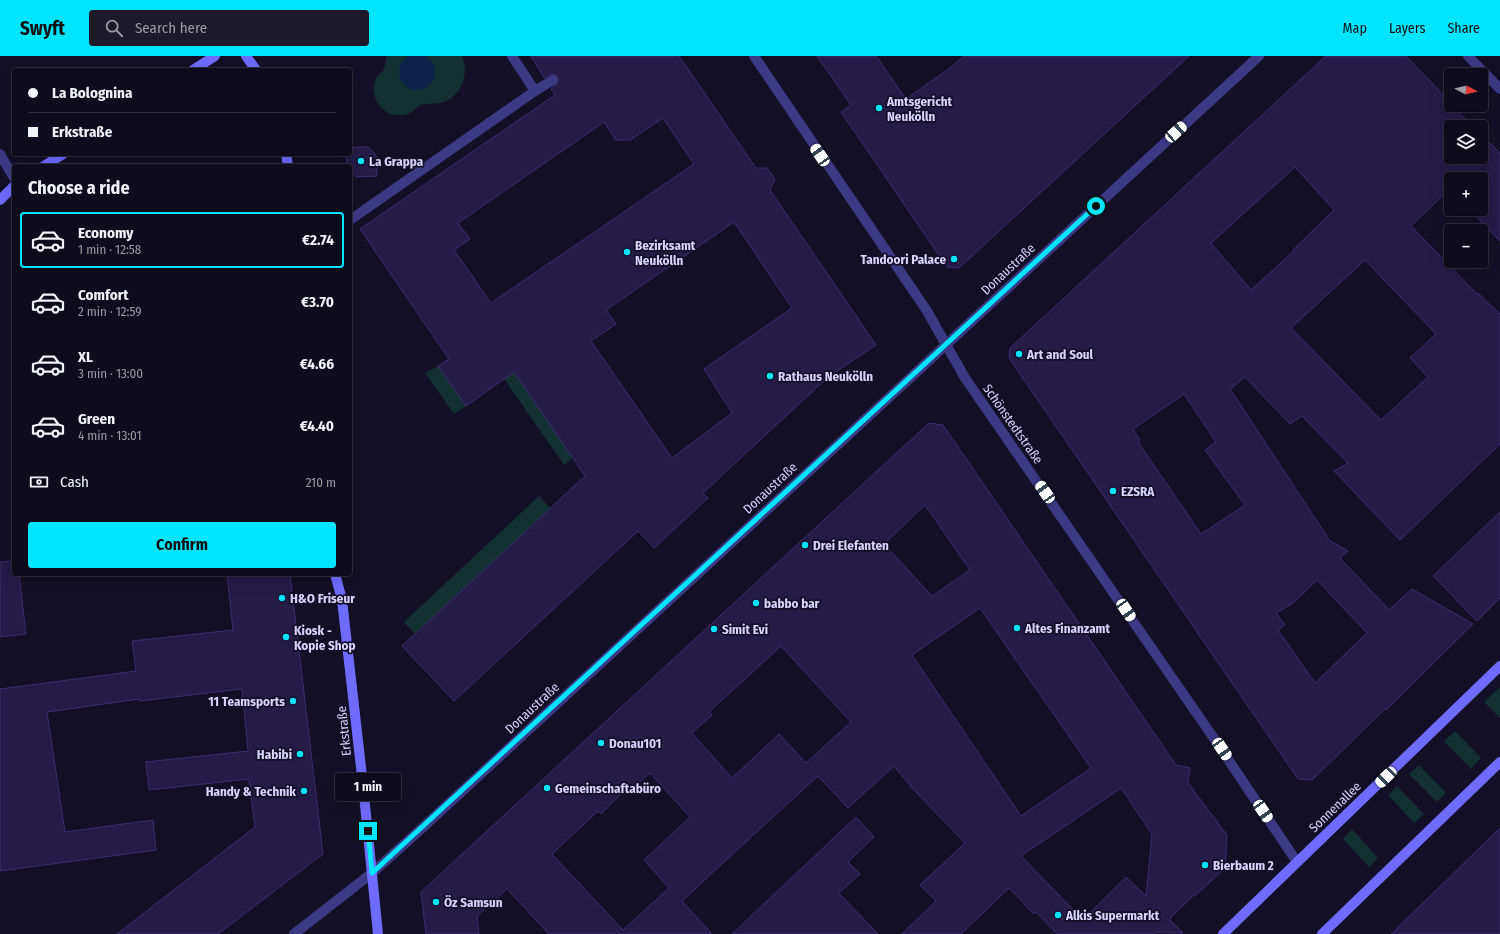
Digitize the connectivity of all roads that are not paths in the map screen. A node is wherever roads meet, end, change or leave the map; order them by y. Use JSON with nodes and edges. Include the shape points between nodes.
{"nodes":[{"id":1,"x":215,"y":56,"type":"edge"},
{"id":2,"x":246,"y":56,"type":"edge"},
{"id":3,"x":512,"y":56,"type":"edge"},
{"id":4,"x":754,"y":56,"type":"edge"},
{"id":5,"x":1258,"y":56,"type":"edge"},
{"id":6,"x":1468,"y":56,"type":"edge"},
{"id":7,"x":196,"y":68,"type":"edge"},
{"id":8,"x":255,"y":68,"type":"edge"},
{"id":9,"x":553,"y":80,"type":"dead end"},
{"id":10,"x":1500,"y":89,"type":"edge"},
{"id":11,"x":535,"y":91,"type":"junction"},
{"id":12,"x":0,"y":154,"type":"edge"},
{"id":13,"x":60,"y":156,"type":"edge"},
{"id":14,"x":47,"y":164,"type":"edge"},
{"id":15,"x":12,"y":175,"type":"edge"},
{"id":16,"x":12,"y":186,"type":"edge"},
{"id":17,"x":12,"y":187,"type":"edge"},
{"id":18,"x":0,"y":189,"type":"edge"},
{"id":19,"x":0,"y":200,"type":"edge"},
{"id":20,"x":352,"y":219,"type":"edge"},
{"id":21,"x":946,"y":344,"type":"junction"},
{"id":22,"x":336,"y":576,"type":"edge"},
{"id":23,"x":1500,"y":666,"type":"edge"},
{"id":24,"x":1500,"y":762,"type":"edge"},
{"id":25,"x":1296,"y":862,"type":"junction"},
{"id":26,"x":372,"y":873,"type":"junction"},
{"id":27,"x":294,"y":934,"type":"edge"},
{"id":28,"x":378,"y":934,"type":"edge"},
{"id":29,"x":1223,"y":934,"type":"edge"},
{"id":30,"x":1322,"y":934,"type":"edge"}],
"edges":[{"from":1,"to":7,"type":"main road"},
{"from":2,"to":8,"type":"main road"},
{"from":3,"to":11,"type":"street"},
{"from":4,"to":21,"type":"street","name":"Schönstedtstraße","via":[[927,311]]},
{"from":5,"to":21,"type":"street","name":"Donaustraße"},
{"from":6,"to":10,"type":"street"},
{"from":9,"to":11,"type":"street"},
{"from":11,"to":20,"type":"street"},
{"from":12,"to":15,"type":"street"},
{"from":13,"to":14,"type":"main road"},
{"from":16,"to":18,"type":"main road"},
{"from":17,"to":19,"type":"main road"},
{"from":21,"to":25,"type":"street","name":"Schönstedtstraße","via":[[965,378],[1213,737]]},
{"from":21,"to":26,"type":"street","name":"Donaustraße"},
{"from":22,"to":26,"type":"main road","name":"Erkstraße","via":[[342,600]]},
{"from":23,"to":25,"type":"main road","name":"Sonnenallee"},
{"from":24,"to":30,"type":"main road"},
{"from":25,"to":29,"type":"main road","name":"Sonnenallee"},
{"from":26,"to":27,"type":"street","name":"Donaustraße"},
{"from":26,"to":28,"type":"main road","name":"Erkstraße"}]}
